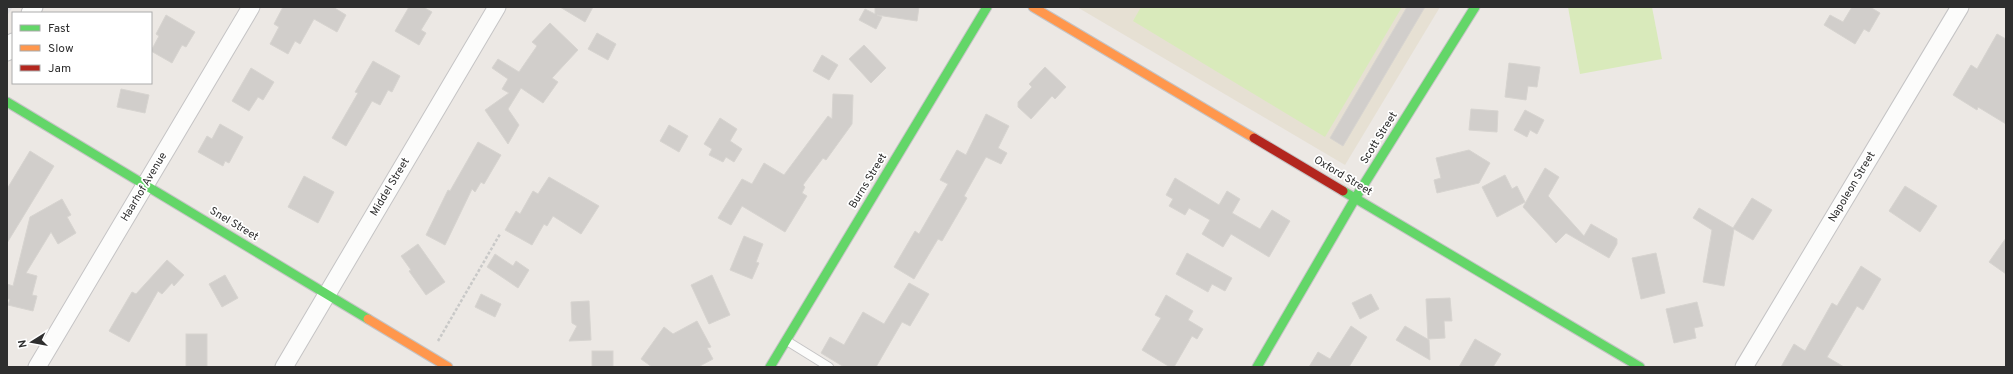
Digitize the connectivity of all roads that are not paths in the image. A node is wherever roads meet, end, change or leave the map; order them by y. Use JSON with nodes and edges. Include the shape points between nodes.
{"nodes":[{"id":1,"x":251,"y":7,"type":"edge"},
{"id":2,"x":497,"y":7,"type":"edge"},
{"id":3,"x":987,"y":7,"type":"edge"},
{"id":4,"x":1034,"y":7,"type":"edge"},
{"id":5,"x":1475,"y":7,"type":"edge"},
{"id":6,"x":1960,"y":7,"type":"edge"},
{"id":7,"x":7,"y":102,"type":"edge"},
{"id":8,"x":145,"y":185,"type":"junction"},
{"id":9,"x":1356,"y":197,"type":"junction"},
{"id":10,"x":327,"y":294,"type":"junction"},
{"id":11,"x":786,"y":341,"type":"junction"},
{"id":12,"x":37,"y":367,"type":"edge"},
{"id":13,"x":284,"y":367,"type":"edge"},
{"id":14,"x":448,"y":367,"type":"edge"},
{"id":15,"x":770,"y":367,"type":"edge"},
{"id":16,"x":829,"y":367,"type":"edge"},
{"id":17,"x":1257,"y":367,"type":"edge"},
{"id":18,"x":1640,"y":367,"type":"edge"},
{"id":19,"x":1744,"y":367,"type":"edge"}],
"edges":[{"from":1,"to":8,"type":"street","name":"Haarhof Avenue"},
{"from":2,"to":10,"type":"street","name":"Middel Street"},
{"from":3,"to":11,"type":"street","name":"Burns Street"},
{"from":4,"to":9,"type":"street","name":"Oxford Street"},
{"from":5,"to":9,"type":"street","name":"Scott Street"},
{"from":6,"to":19,"type":"street","name":"Napoleon Street"},
{"from":7,"to":8,"type":"street","name":"Snel Street"},
{"from":8,"to":10,"type":"street","name":"Snel Street"},
{"from":8,"to":12,"type":"street","name":"Haarhof Avenue"},
{"from":9,"to":17,"type":"street","name":"Scott Street"},
{"from":9,"to":18,"type":"street","name":"Oxford Street"},
{"from":10,"to":13,"type":"street","name":"Middel Street"},
{"from":10,"to":14,"type":"street","name":"Snel Street"},
{"from":11,"to":15,"type":"street","name":"Burns Street"},
{"from":11,"to":16,"type":"lane"}]}
